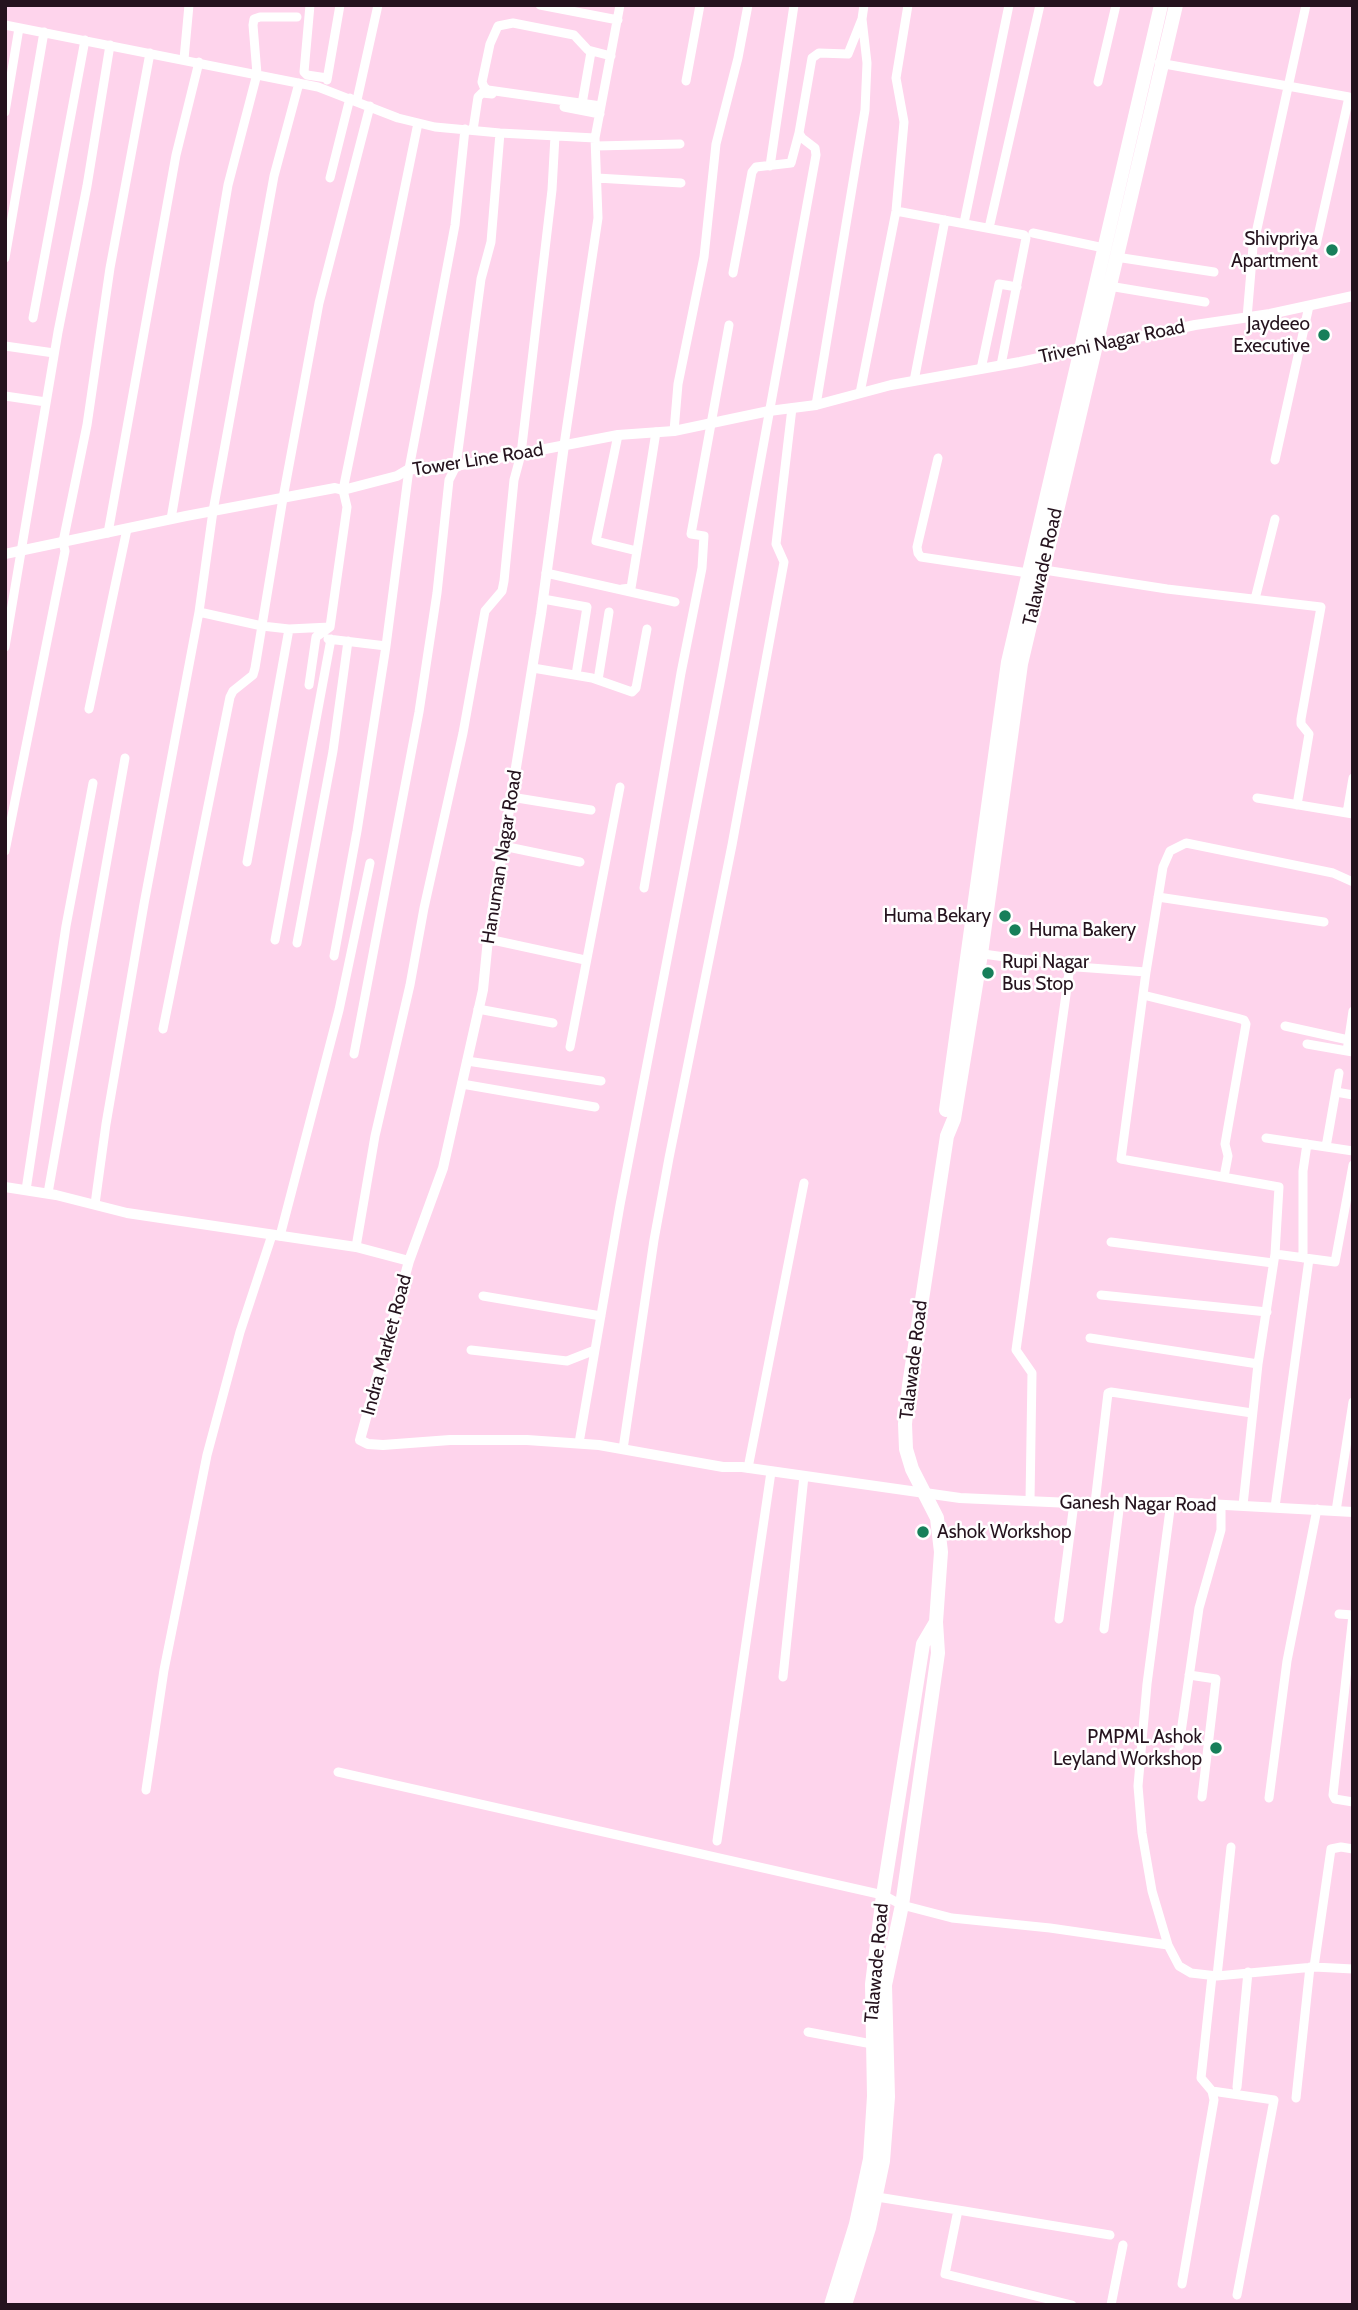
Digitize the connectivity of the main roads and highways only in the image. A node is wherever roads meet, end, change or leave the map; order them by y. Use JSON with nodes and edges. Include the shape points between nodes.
{"nodes":[{"id":1,"x":1161,"y":5,"type":"edge"},
{"id":2,"x":1176,"y":5,"type":"edge"},
{"id":3,"x":1155,"y":62,"type":"junction"},
{"id":4,"x":1110,"y":253,"type":"junction"},
{"id":5,"x":1087,"y":347,"type":"junction"},
{"id":6,"x":936,"y":1622,"type":"junction"},
{"id":7,"x":869,"y":2195,"type":"junction"},
{"id":8,"x":831,"y":2305,"type":"edge"},
{"id":9,"x":845,"y":2305,"type":"edge"}],
"edges":[{"from":1,"to":3,"type":"main road","name":"Talawade Road"},
{"from":2,"to":3,"type":"main road","name":"Talawade Road"},
{"from":3,"to":4,"type":"main road","name":"Talawade Road"},
{"from":4,"to":5,"type":"main road","name":"Talawade Road"},
{"from":4,"to":5,"type":"main road","name":"Talawade Road","via":[[1109,286]]},
{"from":5,"to":6,"type":"main road","name":"Talawade Road","via":[[1013,671],[911,1371],[906,1448],[937,1518],[941,1552]]},
{"from":6,"to":7,"type":"main road","name":"Talawade Road","via":[[938,1653],[902,1905],[885,1985],[888,2096],[883,2161]]},
{"from":6,"to":7,"type":"main road","name":"Talawade Road","via":[[923,1644],[872,1984],[874,2096]]},
{"from":7,"to":8,"type":"main road","name":"Talawade Road"},
{"from":7,"to":9,"type":"main road","name":"Talawade Road","via":[[869,2228]]}]}
